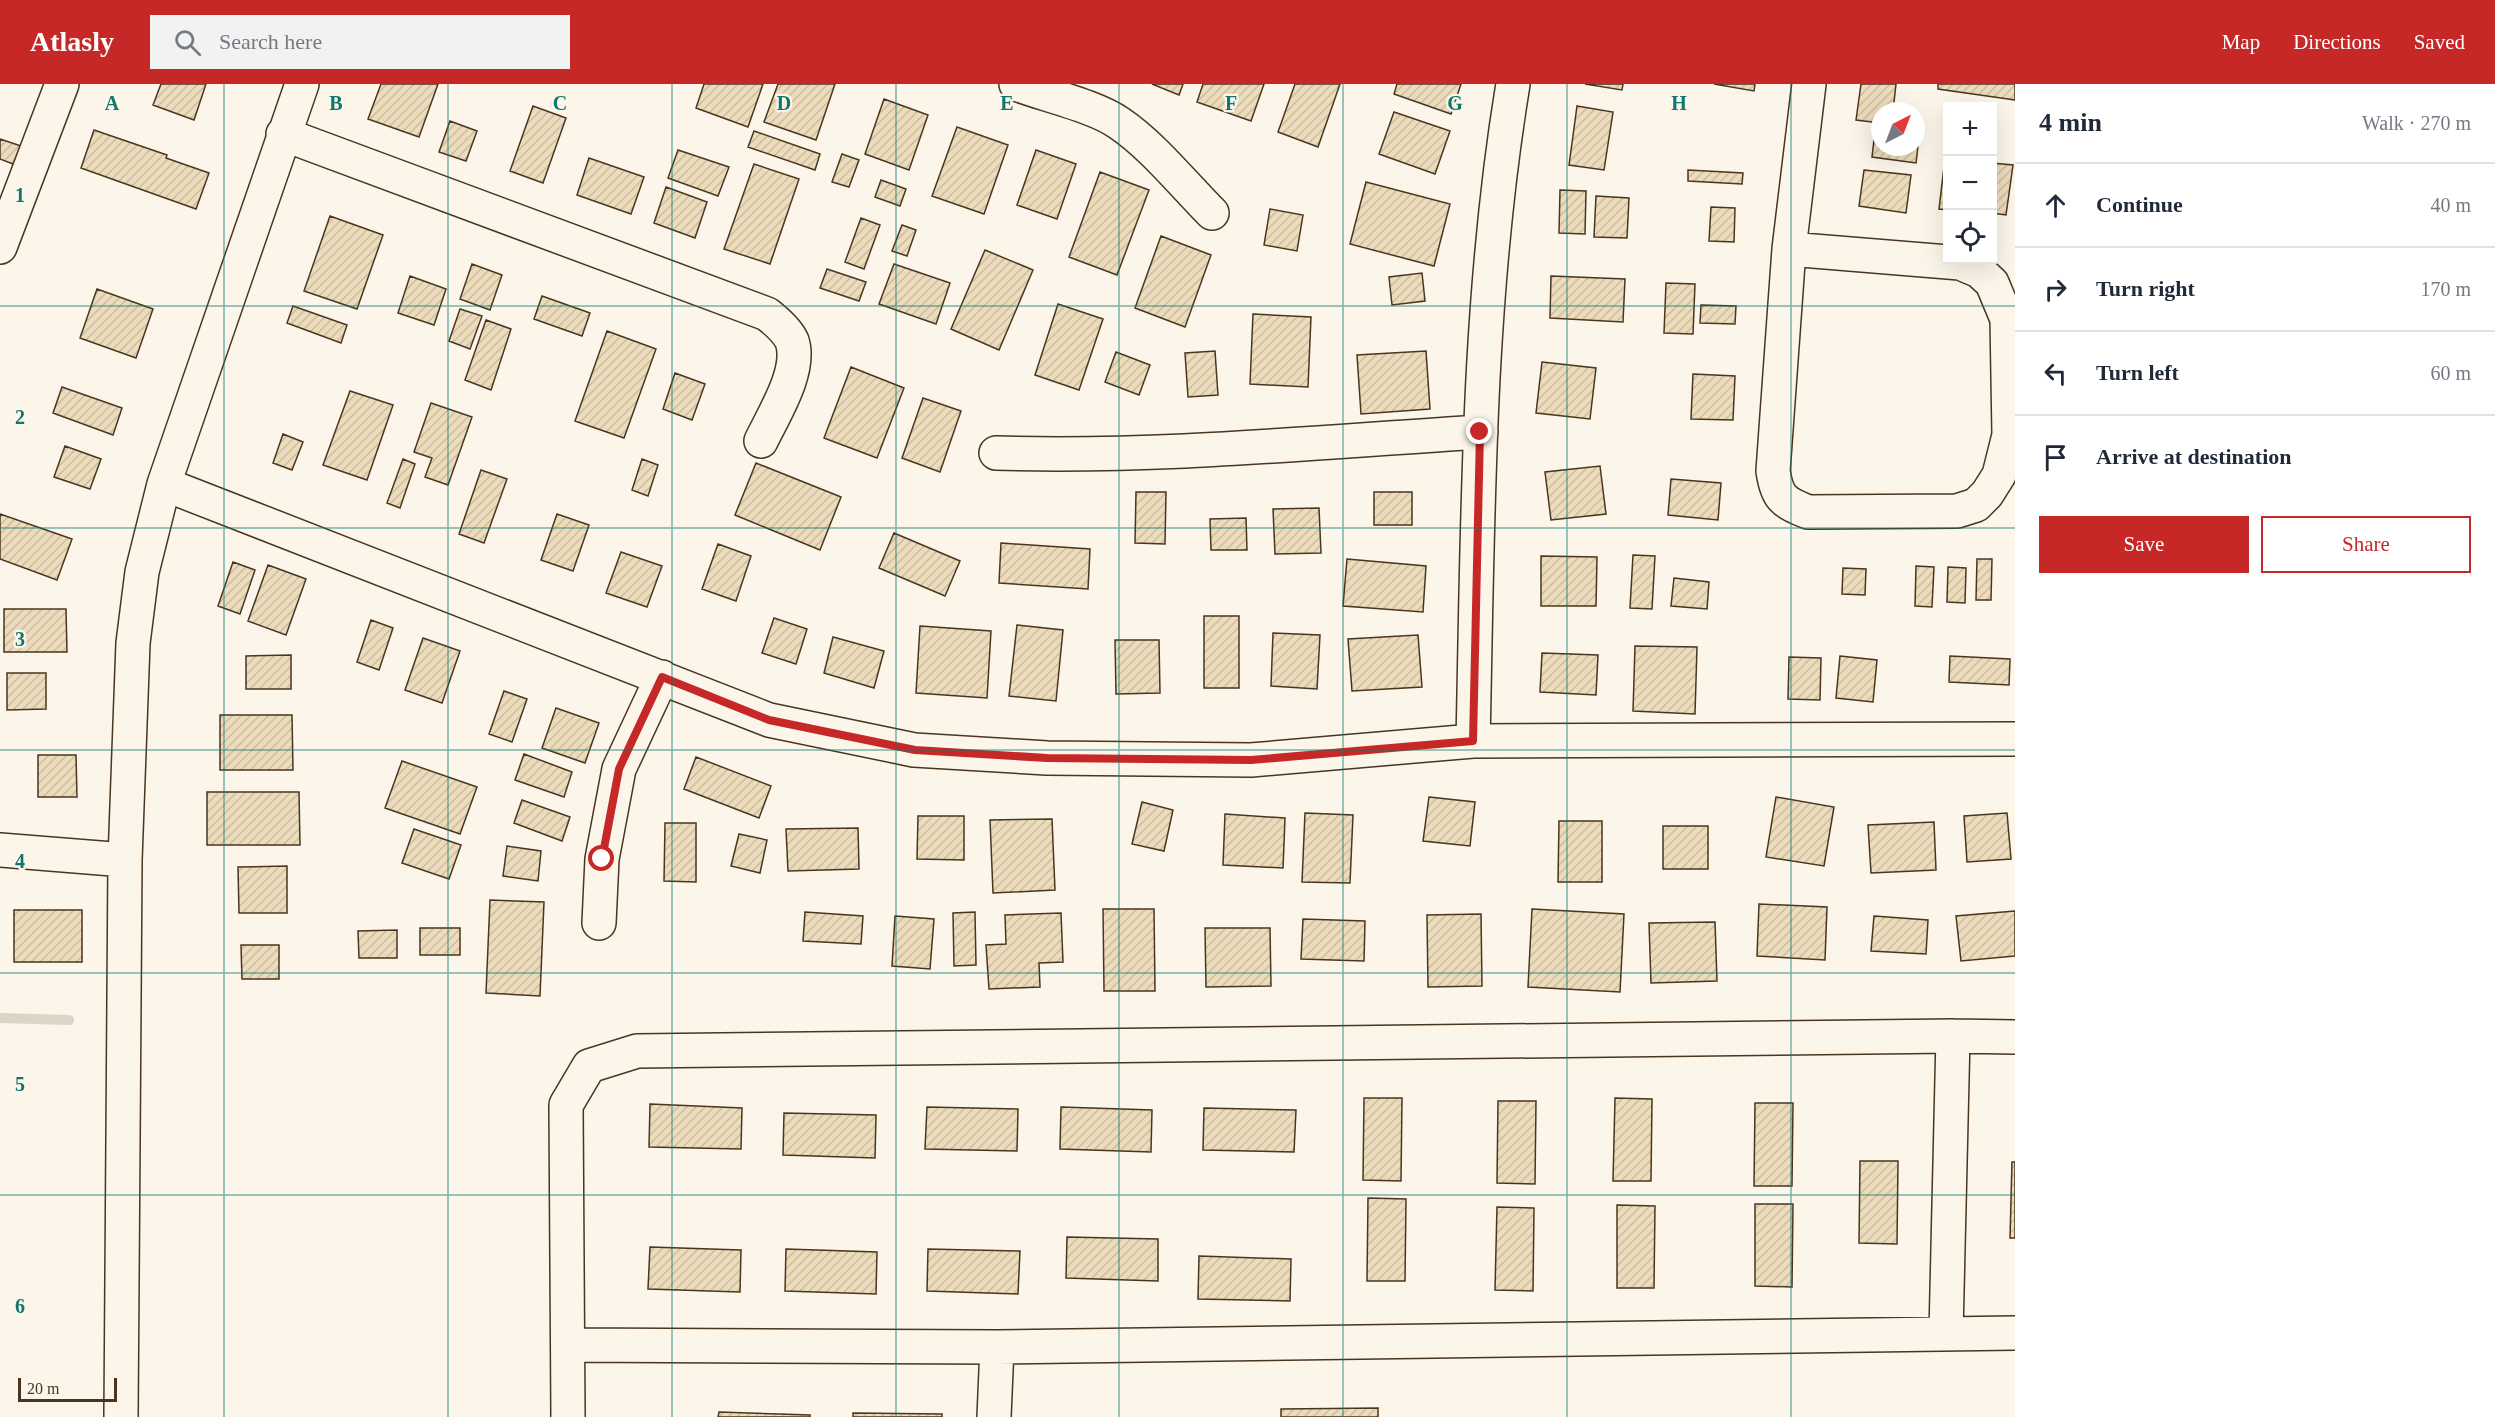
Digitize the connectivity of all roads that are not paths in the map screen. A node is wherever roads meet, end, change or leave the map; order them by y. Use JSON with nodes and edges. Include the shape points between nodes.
{"nodes":[{"id":1,"x":62,"y":84,"type":"edge"},
{"id":2,"x":302,"y":84,"type":"edge"},
{"id":3,"x":1016,"y":84,"type":"edge"},
{"id":4,"x":1513,"y":84,"type":"edge"},
{"id":5,"x":1809,"y":84,"type":"edge"},
{"id":6,"x":283,"y":134,"type":"junction"},
{"id":7,"x":1212,"y":213,"type":"dead end"},
{"id":8,"x":0,"y":247,"type":"edge"},
{"id":9,"x":1789,"y":249,"type":"junction"},
{"id":10,"x":1480,"y":432,"type":"junction"},
{"id":11,"x":761,"y":441,"type":"dead end"},
{"id":12,"x":996,"y":453,"type":"dead end"},
{"id":13,"x":165,"y":484,"type":"junction"},
{"id":14,"x":662,"y":677,"type":"junction"},
{"id":15,"x":2015,"y":739,"type":"edge"},
{"id":16,"x":1473,"y":741,"type":"junction"},
{"id":17,"x":0,"y":850,"type":"edge"},
{"id":18,"x":125,"y":860,"type":"junction"},
{"id":19,"x":599,"y":923,"type":"dead end"},
{"id":20,"x":1953,"y":1036,"type":"junction"},
{"id":21,"x":2015,"y":1037,"type":"edge"},
{"id":22,"x":1946,"y":1333,"type":"junction"},
{"id":23,"x":2015,"y":1333,"type":"edge"},
{"id":24,"x":568,"y":1346,"type":"junction"},
{"id":25,"x":997,"y":1347,"type":"junction"},
{"id":26,"x":121,"y":1417,"type":"edge"},
{"id":27,"x":568,"y":1417,"type":"edge"},
{"id":28,"x":994,"y":1417,"type":"edge"}],
"edges":[{"from":1,"to":8,"type":"street"},
{"from":2,"to":6,"type":"street"},
{"from":3,"to":7,"type":"street","via":[[1118,122]]},
{"from":4,"to":10,"type":"street","via":[[1490,263]]},
{"from":5,"to":9,"type":"street"},
{"from":6,"to":11,"type":"street","via":[[767,314],[791,340],[795,360]]},
{"from":6,"to":13,"type":"street"},
{"from":9,"to":9,"type":"street","via":[[1960,264],[1980,271],[1992,283],[2007,319],[2009,435],[1999,475],[1976,505],[1957,511],[1808,512],[1789,504],[1776,490],[1773,471]]},
{"from":10,"to":12,"type":"street","via":[[1132,453]]},
{"from":10,"to":16,"type":"street"},
{"from":13,"to":14,"type":"street"},
{"from":13,"to":18,"type":"street","via":[[142,572],[133,643]]},
{"from":14,"to":16,"type":"street","via":[[769,720],[915,750],[1047,758],[1251,760]]},
{"from":14,"to":19,"type":"street","via":[[619,769],[602,859]]},
{"from":15,"to":16,"type":"street"},
{"from":17,"to":18,"type":"street"},
{"from":18,"to":26,"type":"street"},
{"from":20,"to":21,"type":"street"},
{"from":20,"to":22,"type":"street"},
{"from":20,"to":24,"type":"street","via":[[637,1051],[589,1066],[566,1105]]},
{"from":22,"to":23,"type":"street"},
{"from":22,"to":25,"type":"street"},
{"from":24,"to":25,"type":"street"},
{"from":24,"to":27,"type":"street"},
{"from":25,"to":28,"type":"street"}]}
